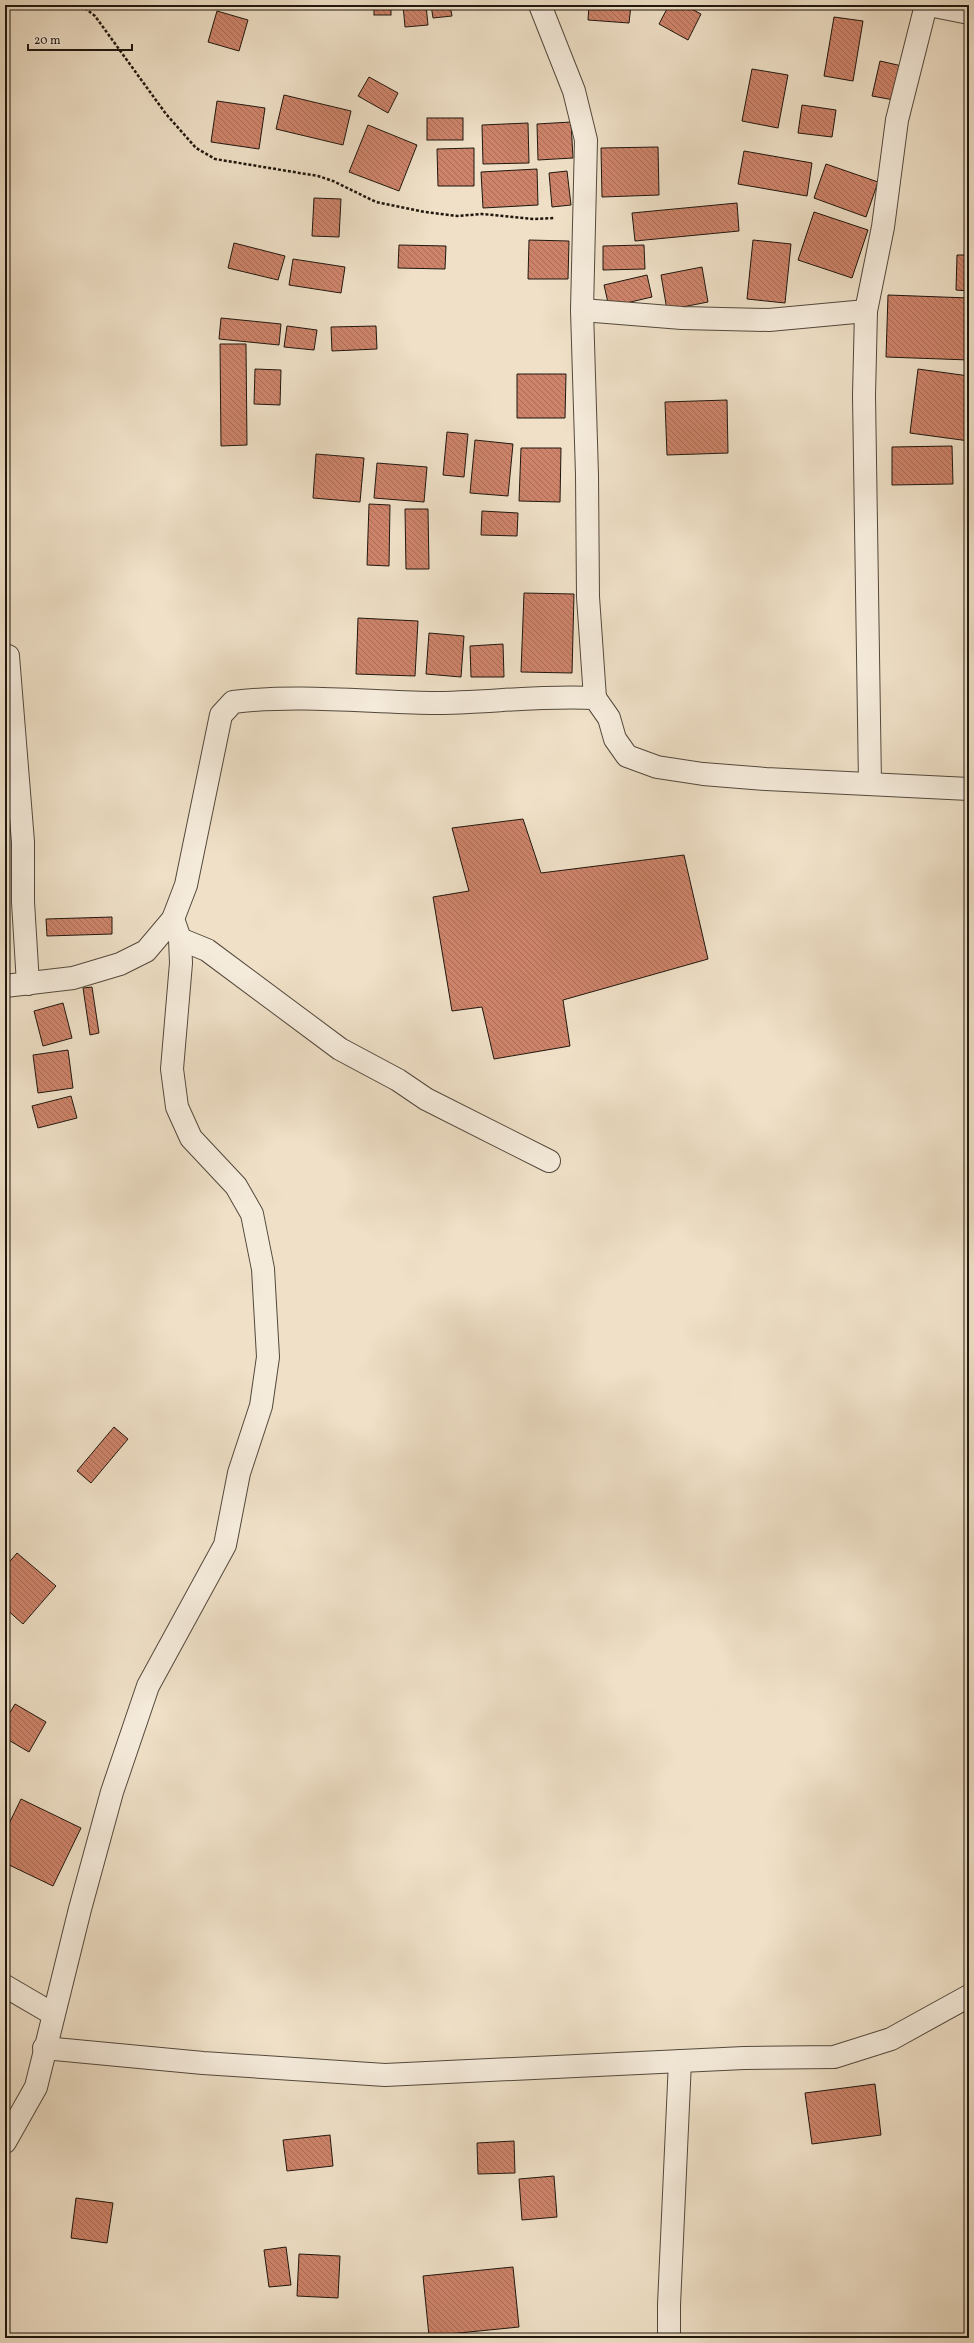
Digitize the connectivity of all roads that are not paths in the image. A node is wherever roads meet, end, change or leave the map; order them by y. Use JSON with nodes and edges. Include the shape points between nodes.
{"nodes":[{"id":1,"x":540,"y":5,"type":"edge"},
{"id":2,"x":926,"y":5,"type":"edge"},
{"id":3,"x":929,"y":5,"type":"edge"},
{"id":4,"x":969,"y":13,"type":"edge"},
{"id":5,"x":582,"y":310,"type":"junction"},
{"id":6,"x":866,"y":311,"type":"junction"},
{"id":7,"x":8,"y":656,"type":"dead end"},
{"id":8,"x":595,"y":698,"type":"junction"},
{"id":9,"x":870,"y":784,"type":"junction"},
{"id":10,"x":969,"y":789,"type":"edge"},
{"id":11,"x":176,"y":929,"type":"junction"},
{"id":12,"x":28,"y":984,"type":"junction"},
{"id":13,"x":5,"y":986,"type":"edge"},
{"id":14,"x":549,"y":1161,"type":"dead end"},
{"id":15,"x":5,"y":1986,"type":"edge"},
{"id":16,"x":969,"y":1996,"type":"edge"},
{"id":17,"x":53,"y":2014,"type":"junction"},
{"id":18,"x":44,"y":2048,"type":"junction"},
{"id":19,"x":680,"y":2061,"type":"junction"},
{"id":20,"x":5,"y":2142,"type":"edge"},
{"id":21,"x":669,"y":2338,"type":"edge"}],
"edges":[{"from":1,"to":5,"type":"street","via":[[574,91],[586,140]]},
{"from":2,"to":6,"type":"street","via":[[897,120],[882,227]]},
{"from":3,"to":4,"type":"street"},
{"from":5,"to":6,"type":"street","via":[[682,318],[769,320]]},
{"from":5,"to":8,"type":"street","via":[[588,597]]},
{"from":6,"to":9,"type":"street","via":[[864,395]]},
{"from":7,"to":12,"type":"street","via":[[23,842],[23,902]]},
{"from":8,"to":9,"type":"street","via":[[609,718],[615,739],[627,756],[656,767],[766,780]]},
{"from":8,"to":11,"type":"street","via":[[556,696],[433,703],[290,698],[234,702],[221,715]]},
{"from":9,"to":10,"type":"street"},
{"from":11,"to":12,"type":"street","via":[[146,951],[120,964],[73,978]]},
{"from":11,"to":14,"type":"street","via":[[340,1049],[398,1080],[426,1099]]},
{"from":11,"to":17,"type":"street","via":[[181,983],[172,1069],[178,1108],[190,1138],[236,1186],[252,1214],[263,1269],[268,1357],[261,1406],[240,1473],[225,1545],[148,1686],[112,1792]]},
{"from":12,"to":13,"type":"street"},
{"from":15,"to":17,"type":"street"},
{"from":16,"to":19,"type":"street","via":[[891,2039],[834,2058]]},
{"from":17,"to":18,"type":"street"},
{"from":18,"to":19,"type":"street","via":[[385,2075]]},
{"from":18,"to":20,"type":"street","via":[[36,2087]]},
{"from":19,"to":21,"type":"street"}]}
